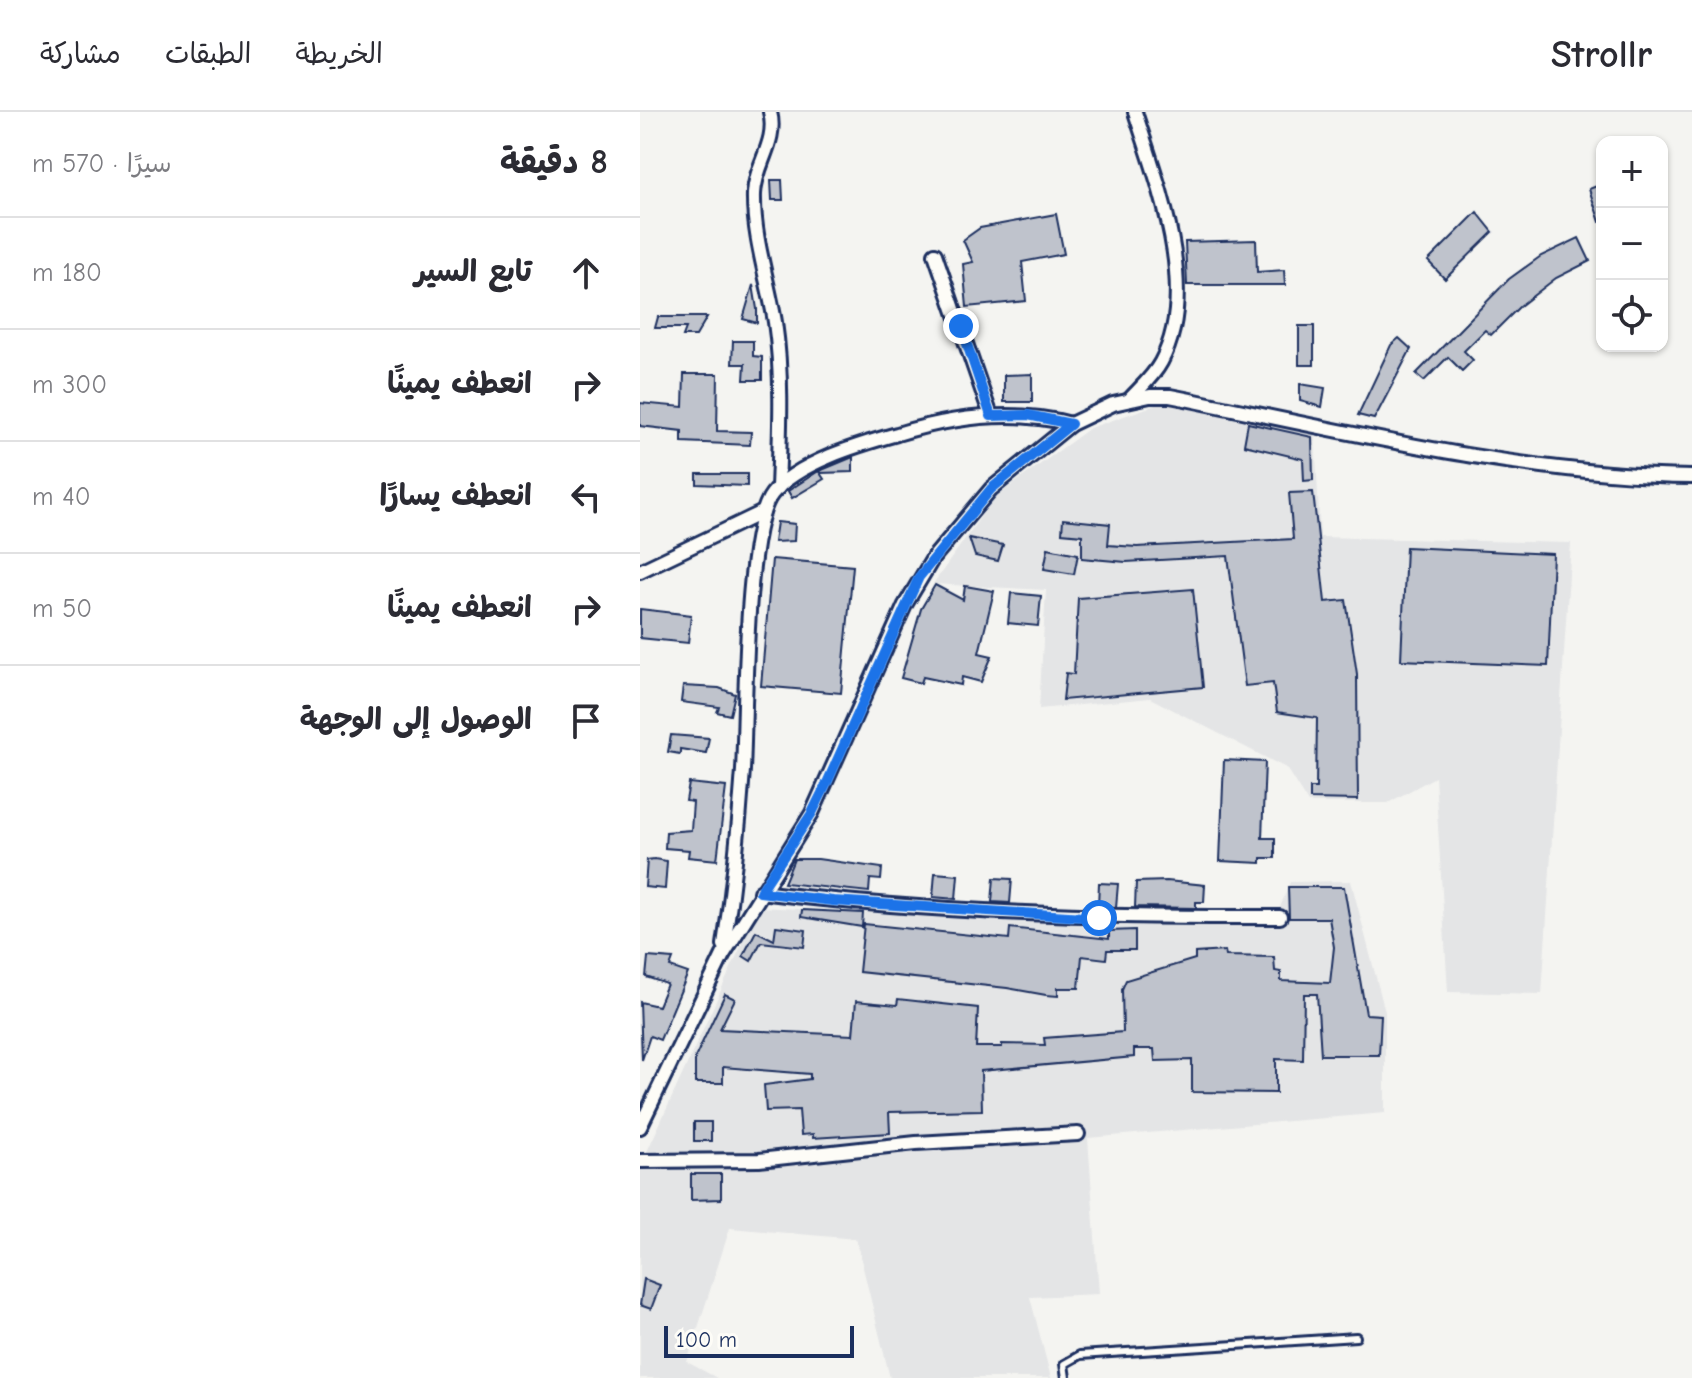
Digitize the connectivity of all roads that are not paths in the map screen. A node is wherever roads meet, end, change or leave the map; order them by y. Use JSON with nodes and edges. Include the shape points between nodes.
{"nodes":[{"id":1,"x":770,"y":112,"type":"edge"},
{"id":2,"x":1135,"y":112,"type":"edge"},
{"id":3,"x":935,"y":254,"type":"dead end"},
{"id":4,"x":1129,"y":400,"type":"junction"},
{"id":5,"x":991,"y":416,"type":"junction"},
{"id":6,"x":1071,"y":424,"type":"junction"},
{"id":7,"x":1692,"y":477,"type":"edge"},
{"id":8,"x":778,"y":488,"type":"junction"},
{"id":9,"x":763,"y":512,"type":"junction"},
{"id":10,"x":640,"y":571,"type":"edge"},
{"id":11,"x":760,"y":892,"type":"junction"},
{"id":12,"x":1280,"y":917,"type":"dead end"},
{"id":13,"x":723,"y":955,"type":"junction"},
{"id":14,"x":640,"y":1127,"type":"edge"},
{"id":15,"x":1078,"y":1134,"type":"dead end"},
{"id":16,"x":640,"y":1161,"type":"edge"},
{"id":17,"x":1356,"y":1337,"type":"dead end"},
{"id":18,"x":1066,"y":1378,"type":"edge"}],
"edges":[{"from":1,"to":8,"type":"street","via":[[773,133],[754,194],[775,325]]},
{"from":2,"to":4,"type":"street","via":[[1172,240],[1175,294],[1174,323],[1162,360]]},
{"from":3,"to":5,"type":"street"},
{"from":4,"to":6,"type":"street"},
{"from":4,"to":7,"type":"street","via":[[1170,396],[1464,452],[1623,474]]},
{"from":5,"to":6,"type":"street","via":[[1028,415]]},
{"from":5,"to":8,"type":"street","via":[[913,429],[857,446]]},
{"from":6,"to":11,"type":"street","via":[[991,489],[919,577],[822,793]]},
{"from":8,"to":9,"type":"street"},
{"from":9,"to":10,"type":"street"},
{"from":9,"to":13,"type":"street","via":[[756,538],[743,771]]},
{"from":11,"to":12,"type":"street","via":[[1099,918]]},
{"from":11,"to":13,"type":"street"},
{"from":13,"to":14,"type":"street"},
{"from":15,"to":16,"type":"street","via":[[916,1143],[759,1160]]},
{"from":17,"to":18,"type":"lane","via":[[1080,1355],[1064,1364]]}]}
